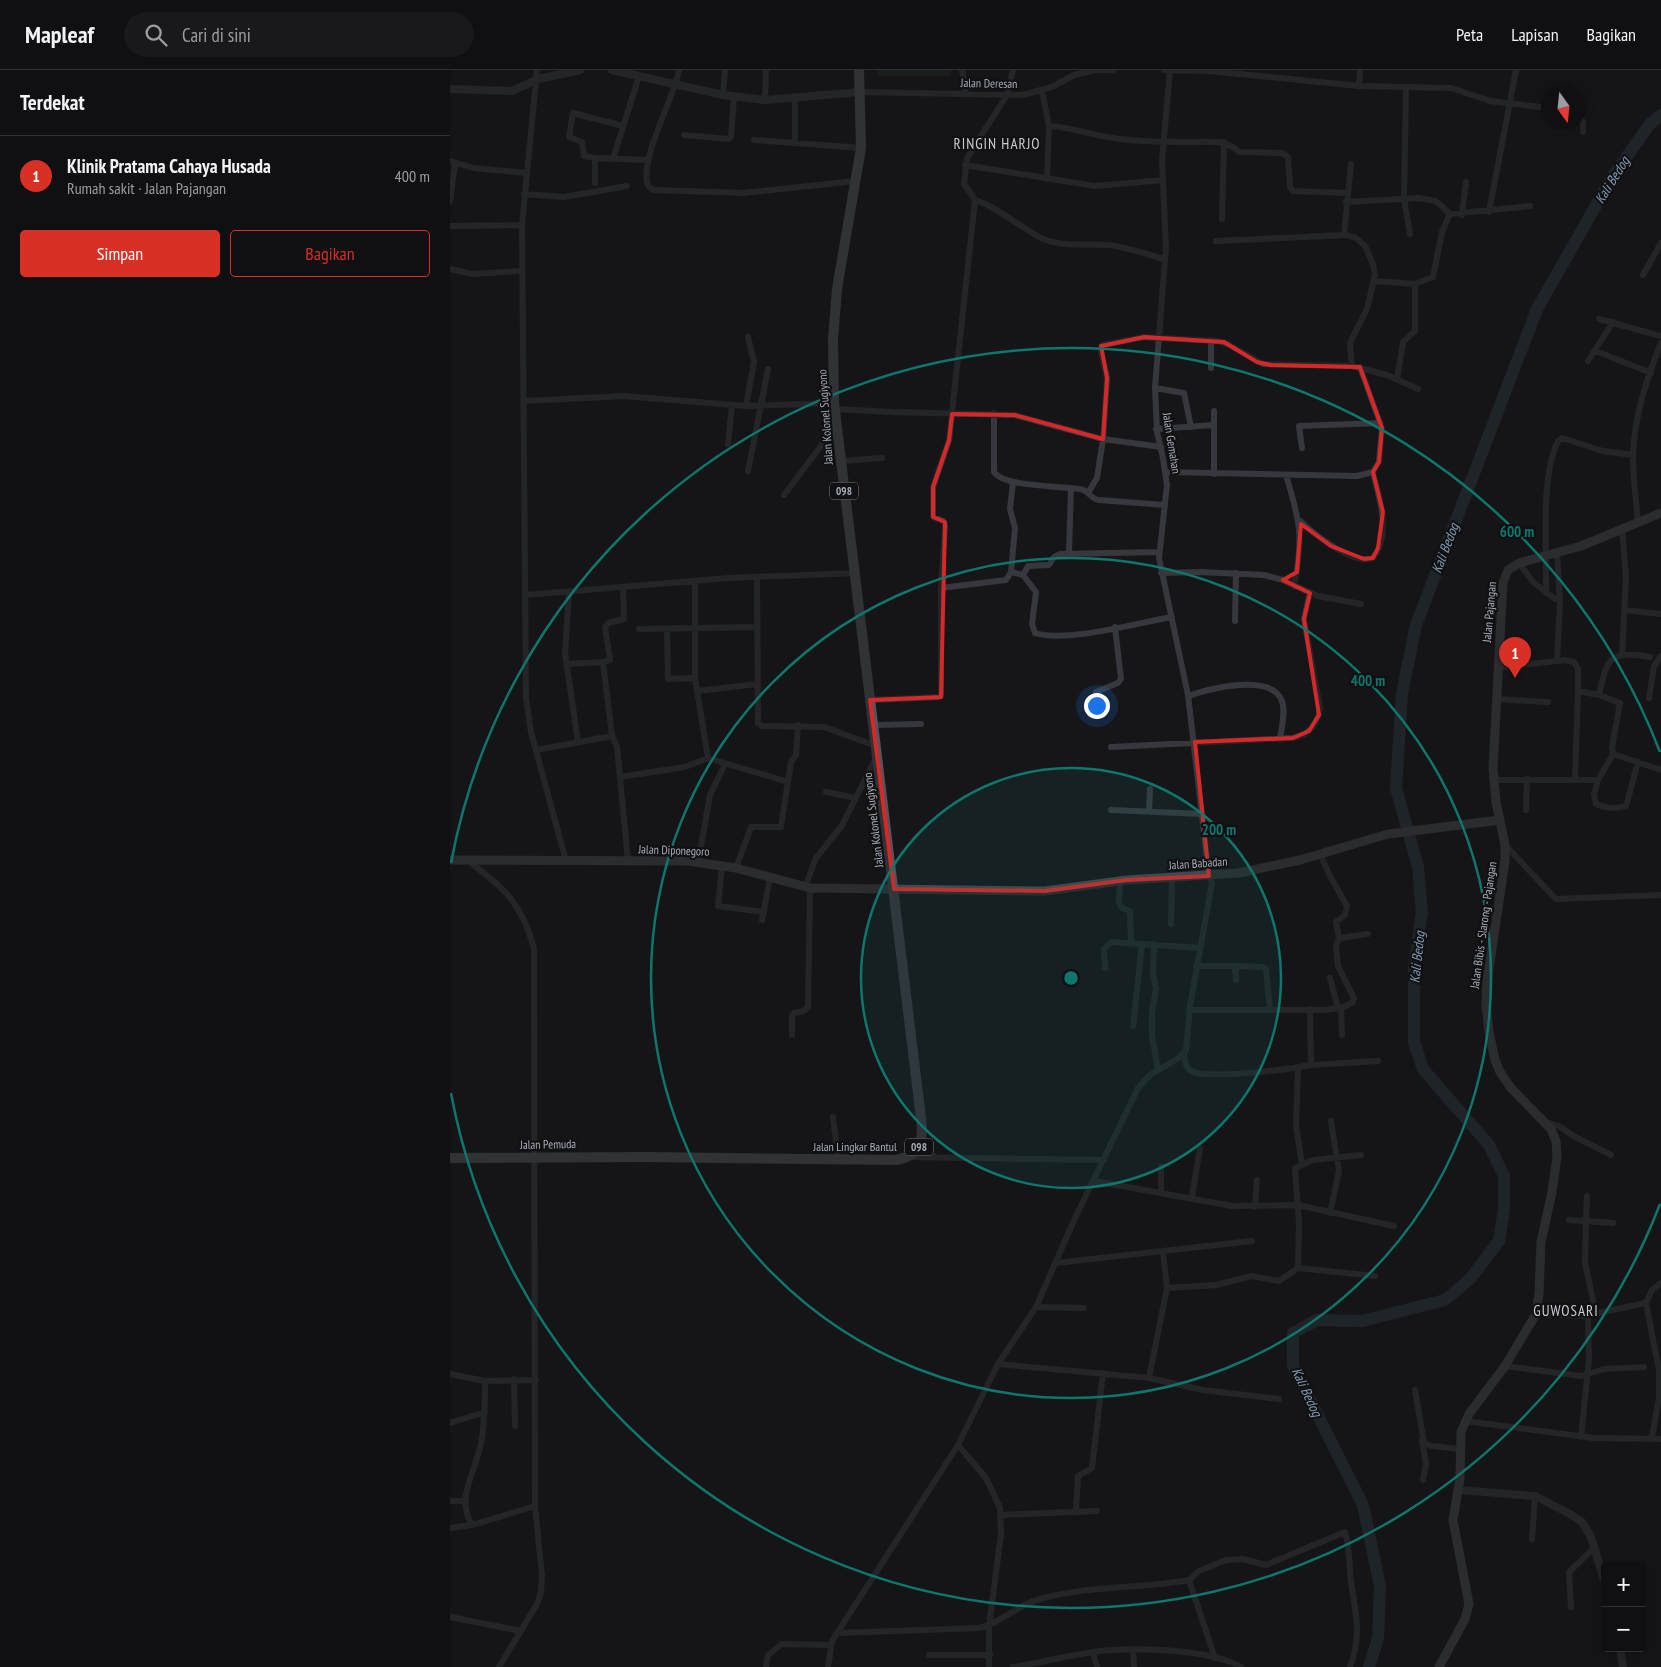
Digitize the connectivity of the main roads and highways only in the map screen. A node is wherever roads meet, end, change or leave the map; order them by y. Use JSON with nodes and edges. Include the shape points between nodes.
{"nodes":[{"id":1,"x":859,"y":70,"type":"edge"},
{"id":2,"x":1661,"y":513,"type":"edge"},
{"id":3,"x":1500,"y":820,"type":"junction"},
{"id":4,"x":450,"y":860,"type":"edge"},
{"id":5,"x":894,"y":889,"type":"junction"},
{"id":6,"x":646,"y":1156,"type":"joint"},
{"id":7,"x":450,"y":1158,"type":"edge"},
{"id":8,"x":1439,"y":1667,"type":"edge"}],
"edges":[{"from":1,"to":5,"type":"main road","name":"Jalan Kolonel Sugiyono","number":"098","via":[[861,148],[834,315],[834,406]]},
{"from":2,"to":3,"type":"main road","name":"Jalan Pajangan","via":[[1557,553],[1519,563],[1508,570],[1503,583],[1495,699],[1493,780]]},
{"from":3,"to":5,"type":"main road","name":"Jalan Babadan","via":[[1388,834],[1262,869],[1209,876],[1120,881],[1045,891]]},
{"from":3,"to":8,"type":"main road","name":"Jalan Bibis - Slarong - Pajangan","via":[[1505,845],[1504,873],[1487,982],[1489,1032],[1500,1072],[1546,1122],[1554,1136],[1557,1158],[1541,1242],[1536,1314],[1460,1432],[1453,1528],[1469,1604],[1465,1619]]},
{"from":4,"to":5,"type":"main road","name":"Jalan Diponegoro","via":[[698,863],[736,868],[808,888]]},
{"from":5,"to":6,"type":"main road","name":"Jalan Lingkar Bantul","number":"098","via":[[923,1136],[920,1146],[909,1157],[896,1160]]},
{"from":6,"to":7,"type":"main road","name":"Jalan Pemuda","number":"098"}]}
